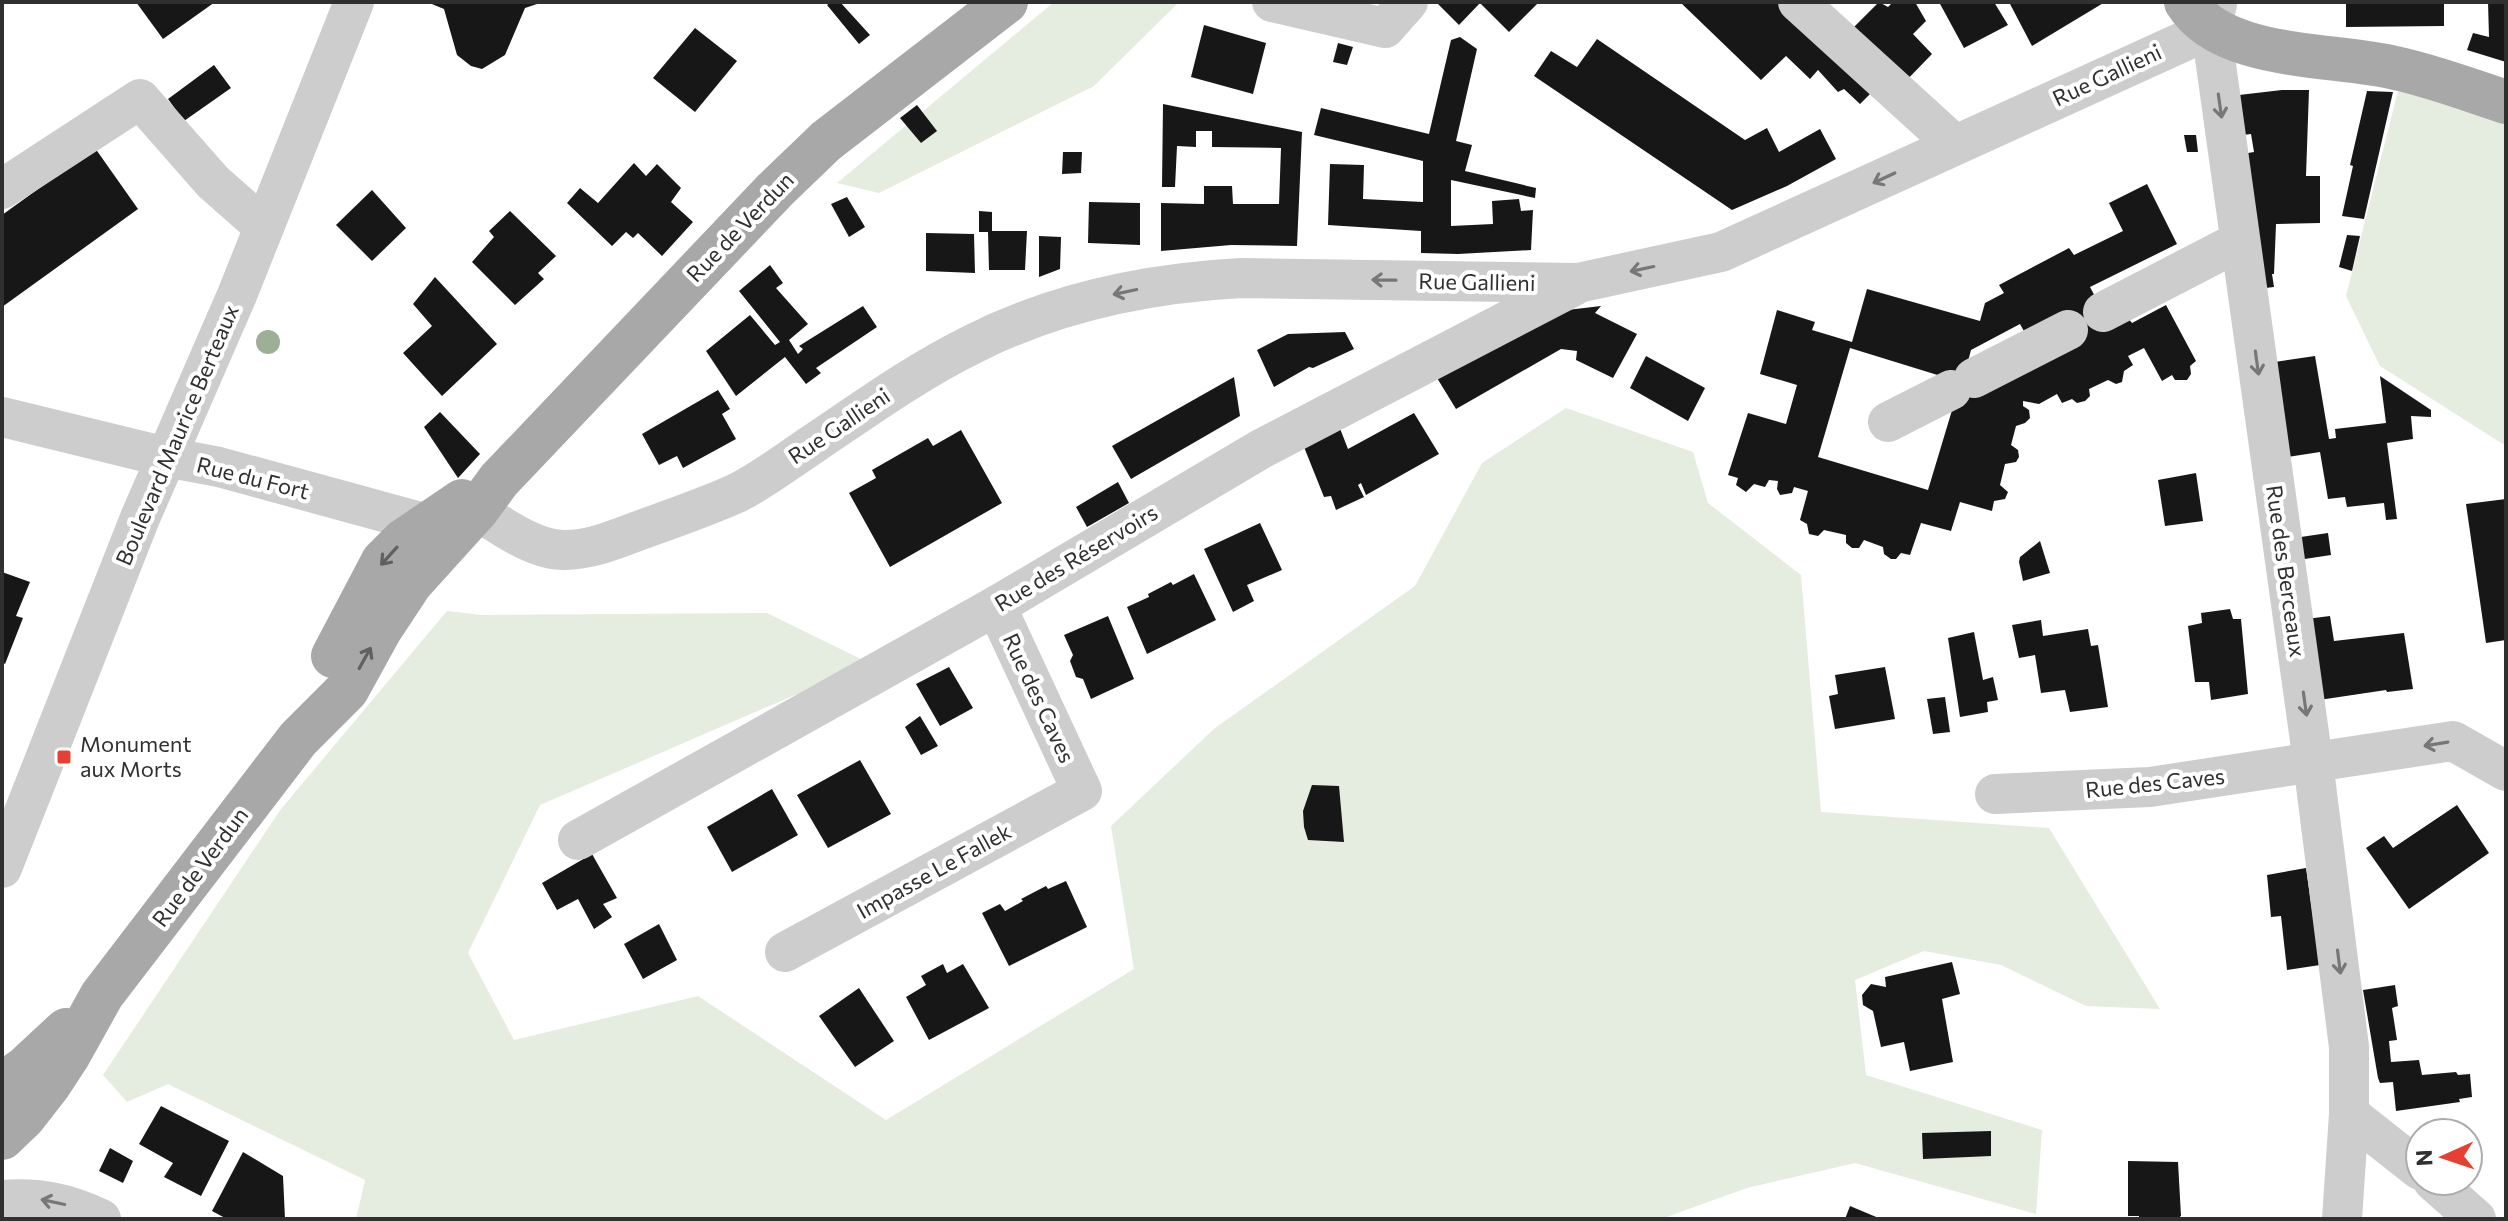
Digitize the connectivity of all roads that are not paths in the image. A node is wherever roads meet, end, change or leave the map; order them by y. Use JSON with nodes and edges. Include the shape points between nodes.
{"nodes":[{"id":1,"x":354,"y":2,"type":"edge"},
{"id":2,"x":1006,"y":2,"type":"edge"},
{"id":3,"x":1272,"y":2,"type":"edge"},
{"id":4,"x":1408,"y":2,"type":"edge"},
{"id":5,"x":1798,"y":2,"type":"edge"},
{"id":6,"x":2205,"y":11,"type":"edge"},
{"id":7,"x":2506,"y":102,"type":"edge"},
{"id":8,"x":1955,"y":145,"type":"junction"},
{"id":9,"x":2,"y":189,"type":"edge"},
{"id":10,"x":264,"y":227,"type":"junction"},
{"id":11,"x":2240,"y":241,"type":"junction"},
{"id":12,"x":1578,"y":283,"type":"junction"},
{"id":13,"x":2103,"y":312,"type":"dead end"},
{"id":14,"x":2068,"y":330,"type":"dead end"},
{"id":15,"x":2,"y":417,"type":"edge"},
{"id":16,"x":1888,"y":422,"type":"dead end"},
{"id":17,"x":166,"y":457,"type":"junction"},
{"id":18,"x":465,"y":509,"type":"junction"},
{"id":19,"x":996,"y":606,"type":"junction"},
{"id":20,"x":2313,"y":762,"type":"junction"},
{"id":21,"x":2506,"y":771,"type":"edge"},
{"id":22,"x":1082,"y":791,"type":"joint"},
{"id":23,"x":1995,"y":794,"type":"dead end"},
{"id":24,"x":578,"y":840,"type":"dead end"},
{"id":25,"x":2,"y":868,"type":"edge"},
{"id":26,"x":785,"y":952,"type":"dead end"},
{"id":27,"x":102,"y":995,"type":"junction"},
{"id":28,"x":2,"y":1084,"type":"edge"},
{"id":29,"x":2349,"y":1114,"type":"junction"},
{"id":30,"x":2,"y":1138,"type":"edge"},
{"id":31,"x":2404,"y":1157,"type":"edge"},
{"id":32,"x":2451,"y":1197,"type":"edge"},
{"id":33,"x":2,"y":1200,"type":"edge"},
{"id":34,"x":101,"y":1219,"type":"edge"},
{"id":35,"x":2342,"y":1219,"type":"edge"},
{"id":36,"x":2476,"y":1219,"type":"edge"}],
"edges":[{"from":1,"to":10,"type":"street","name":"Boulevard Maurice Berteaux"},
{"from":2,"to":18,"type":"main road","name":"Rue de Verdun","via":[[826,141]]},
{"from":3,"to":4,"type":"street","via":[[1385,28]]},
{"from":5,"to":8,"type":"street"},
{"from":6,"to":7,"type":"main road","via":[[2228,36],[2299,55],[2394,67]]},
{"from":6,"to":8,"type":"street","name":"Rue Gallieni"},
{"from":6,"to":11,"type":"street","name":"Rue des Berceaux","one_way":true},
{"from":8,"to":12,"type":"street","name":"Rue Gallieni","one_way":true,"via":[[1721,252]]},
{"from":9,"to":10,"type":"street","via":[[140,99],[213,182]]},
{"from":10,"to":17,"type":"street","name":"Boulevard Maurice Berteaux"},
{"from":11,"to":13,"type":"street"},
{"from":11,"to":20,"type":"street","name":"Rue des Berceaux","one_way":true},
{"from":12,"to":18,"type":"street","name":"Rue Gallieni","one_way":true,"via":[[1241,278],[1120,292],[1050,312],[974,343],[739,492],[616,539],[579,549],[547,548]]},
{"from":12,"to":19,"type":"street","name":"Rue des Réservoirs","via":[[1261,449]]},
{"from":14,"to":16,"type":"street"},
{"from":15,"to":17,"type":"street","name":"Rue du Fort"},
{"from":17,"to":18,"type":"street","name":"Rue du Fort"},
{"from":17,"to":25,"type":"street","name":"Boulevard Maurice Berteaux"},
{"from":18,"to":27,"type":"main road","name":"Rue de Verdun","via":[[380,630],[347,690],[298,739]]},
{"from":19,"to":22,"type":"street","name":"Rue des Caves"},
{"from":19,"to":24,"type":"street","name":"Rue des Réservoirs"},
{"from":21,"to":20,"type":"street","name":"Rue des Caves","one_way":true,"via":[[2453,741]]},
{"from":20,"to":23,"type":"street","name":"Rue des Caves","via":[[2150,787]]},
{"from":20,"to":29,"type":"street","name":"Rue des Berceaux","one_way":true,"via":[[2349,1047]]},
{"from":22,"to":26,"type":"street","name":"Impasse Le Fallek"},
{"from":27,"to":28,"type":"main road","name":"Rue de Verdun"},
{"from":27,"to":30,"type":"main road","name":"Rue de Verdun","via":[[58,1072]]},
{"from":29,"to":31,"type":"street"},
{"from":29,"to":35,"type":"street","name":"Rue des Berceaux"},
{"from":32,"to":36,"type":"street"},
{"from":34,"to":33,"type":"street","one_way":true,"via":[[42,1199]]}]}
